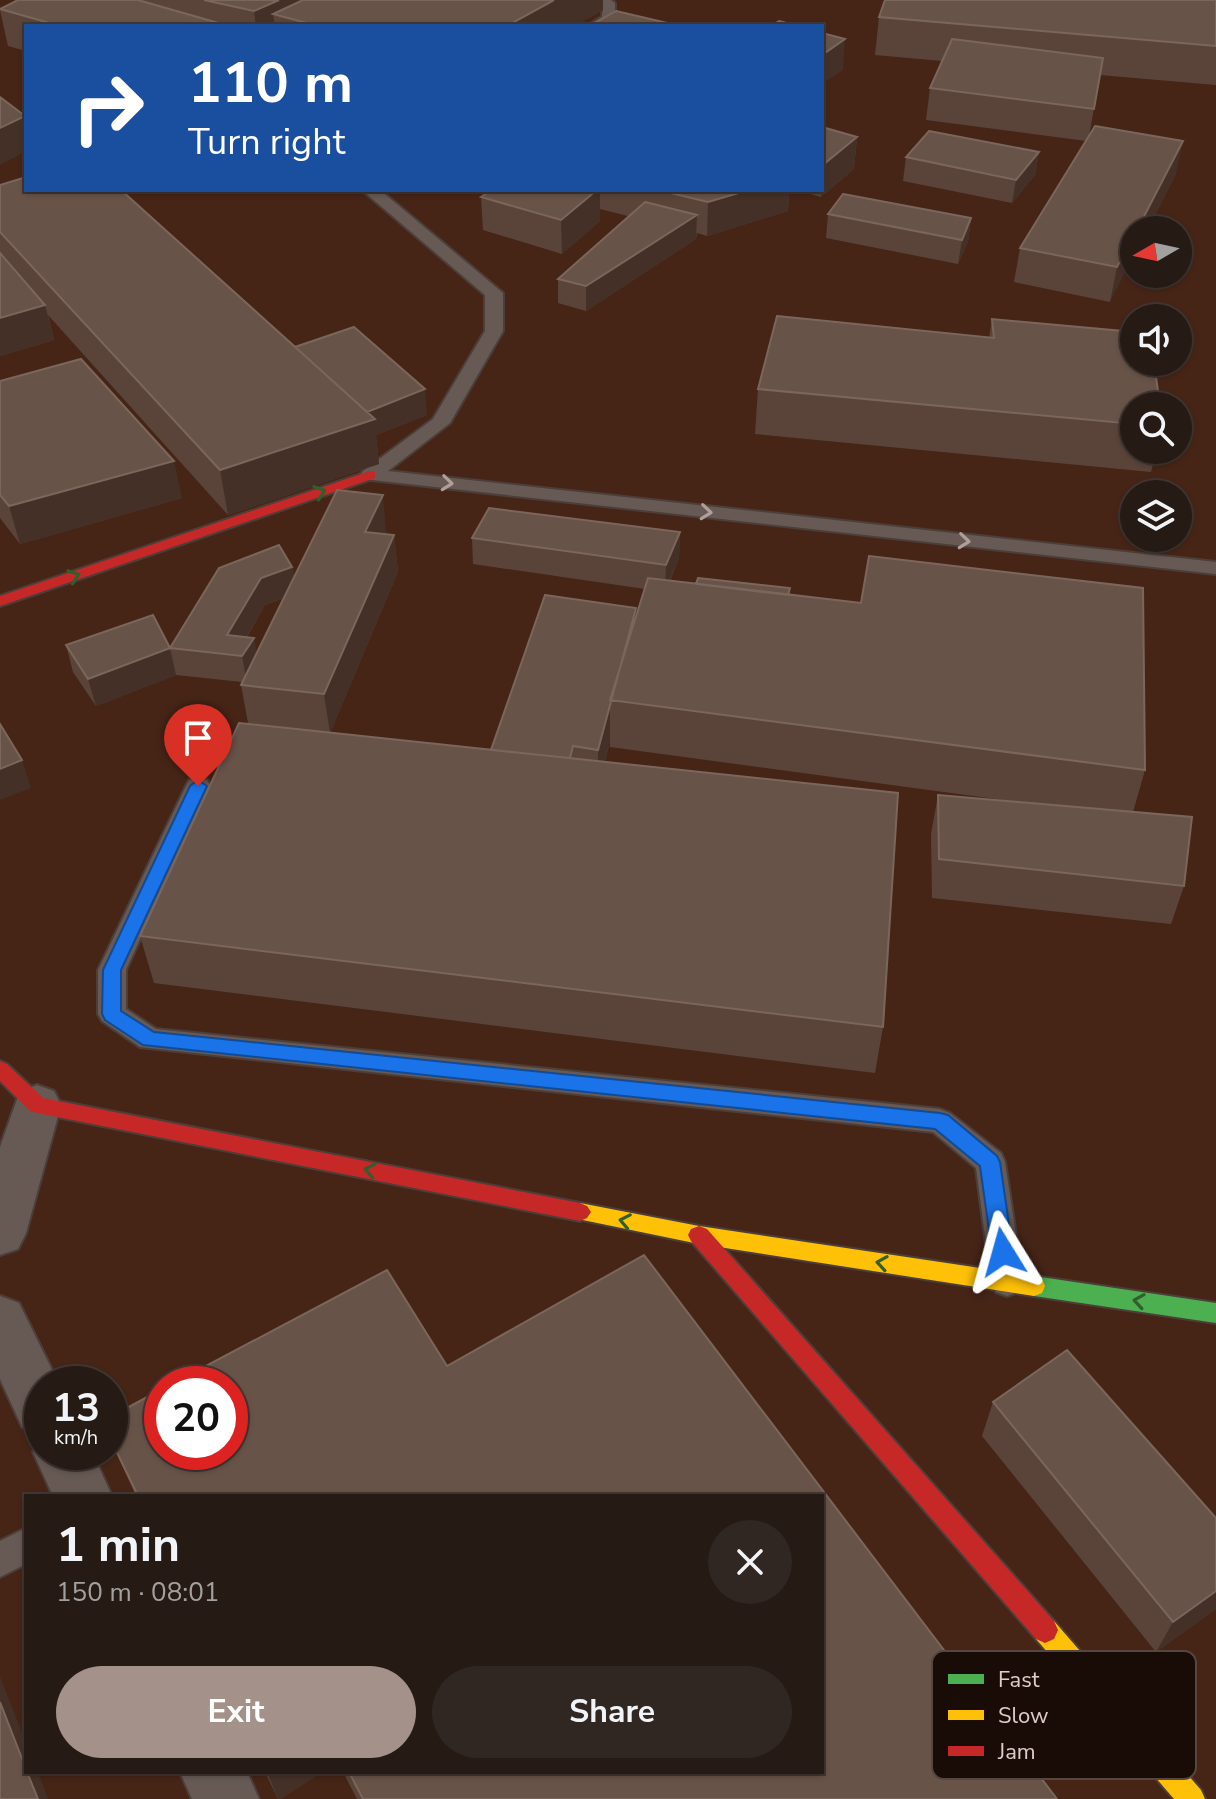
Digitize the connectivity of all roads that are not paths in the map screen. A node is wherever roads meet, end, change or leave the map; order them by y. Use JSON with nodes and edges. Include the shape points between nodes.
{"nodes":[{"id":1,"x":604,"y":0,"type":"edge"},
{"id":2,"x":598,"y":24,"type":"edge"},
{"id":3,"x":372,"y":192,"type":"edge"},
{"id":4,"x":370,"y":475,"type":"junction"},
{"id":5,"x":1216,"y":568,"type":"edge"},
{"id":6,"x":0,"y":601,"type":"edge"},
{"id":7,"x":198,"y":786,"type":"dead end"},
{"id":8,"x":0,"y":1069,"type":"edge"},
{"id":9,"x":37,"y":1105,"type":"junction"},
{"id":10,"x":0,"y":1233,"type":"edge"},
{"id":11,"x":699,"y":1235,"type":"junction"},
{"id":12,"x":1007,"y":1282,"type":"junction"},
{"id":13,"x":1216,"y":1313,"type":"edge"},
{"id":14,"x":0,"y":1320,"type":"edge"},
{"id":15,"x":24,"y":1371,"type":"edge"},
{"id":16,"x":71,"y":1470,"type":"edge"},
{"id":17,"x":82,"y":1494,"type":"edge"},
{"id":18,"x":24,"y":1546,"type":"edge"},
{"id":19,"x":0,"y":1560,"type":"edge"},
{"id":20,"x":1063,"y":1651,"type":"edge"},
{"id":21,"x":214,"y":1774,"type":"edge"},
{"id":22,"x":1175,"y":1779,"type":"edge"},
{"id":23,"x":226,"y":1799,"type":"edge"},
{"id":24,"x":1192,"y":1799,"type":"edge"}],
"edges":[{"from":1,"to":2,"type":"lane","via":[[610,6],[608,19]]},
{"from":3,"to":4,"type":"lane","via":[[494,293],[494,331],[440,423]]},
{"from":4,"to":5,"type":"lane","one_way":true},
{"from":6,"to":4,"type":"street","one_way":true},
{"from":7,"to":12,"type":"lane","via":[[112,970],[112,1014],[150,1039],[940,1121],[990,1162]]},
{"from":8,"to":9,"type":"street"},
{"from":9,"to":10,"type":"street"},
{"from":11,"to":9,"type":"street","one_way":true},
{"from":12,"to":11,"type":"street","one_way":true},
{"from":11,"to":20,"type":"street"},
{"from":13,"to":12,"type":"street","one_way":true},
{"from":14,"to":15,"type":"street"},
{"from":16,"to":17,"type":"street"},
{"from":18,"to":19,"type":"lane"},
{"from":21,"to":23,"type":"street"},
{"from":22,"to":24,"type":"street"}]}
